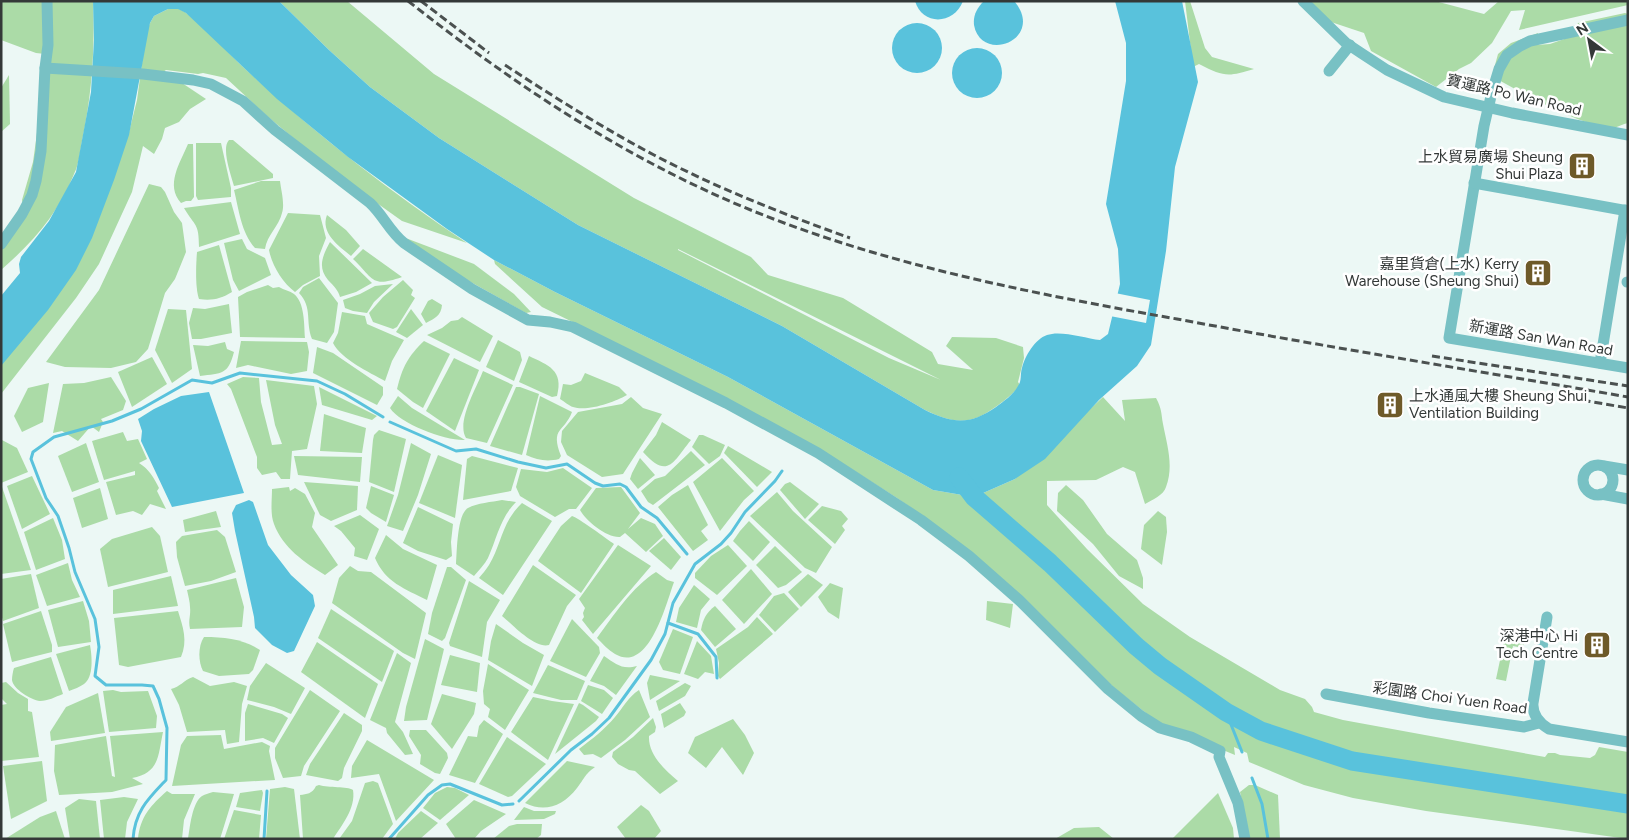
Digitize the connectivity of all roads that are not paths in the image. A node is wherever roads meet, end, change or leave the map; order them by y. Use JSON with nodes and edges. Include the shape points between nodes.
{"nodes":[{"id":1,"x":47,"y":1,"type":"edge"},
{"id":2,"x":1303,"y":1,"type":"edge"},
{"id":3,"x":1628,"y":20,"type":"edge"},
{"id":4,"x":1350,"y":45,"type":"junction"},
{"id":5,"x":51,"y":68,"type":"junction"},
{"id":6,"x":1329,"y":71,"type":"dead end"},
{"id":7,"x":1488,"y":108,"type":"junction"},
{"id":8,"x":1628,"y":135,"type":"edge"},
{"id":9,"x":1474,"y":183,"type":"junction"},
{"id":10,"x":1626,"y":211,"type":"edge"},
{"id":11,"x":1,"y":244,"type":"edge"},
{"id":12,"x":1600,"y":363,"type":"junction"},
{"id":13,"x":1628,"y":368,"type":"edge"},
{"id":14,"x":1602,"y":465,"type":"junction"},
{"id":15,"x":1628,"y":470,"type":"edge"},
{"id":16,"x":1601,"y":494,"type":"junction"},
{"id":17,"x":1628,"y":499,"type":"edge"},
{"id":18,"x":1546,"y":618,"type":"dead end"},
{"id":19,"x":1326,"y":694,"type":"dead end"},
{"id":20,"x":1539,"y":723,"type":"junction"},
{"id":21,"x":1628,"y":742,"type":"edge"},
{"id":22,"x":1245,"y":839,"type":"edge"}],
"edges":[{"from":1,"to":5,"type":"street"},
{"from":2,"to":4,"type":"street","name":"寶運路 Po Wan Road"},
{"from":3,"to":7,"type":"street","via":[[1543,37],[1520,46],[1507,56],[1499,70]]},
{"from":4,"to":6,"type":"street"},
{"from":4,"to":7,"type":"street","name":"寶運路 Po Wan Road","via":[[1387,70],[1426,89]]},
{"from":5,"to":11,"type":"street","via":[[36,182],[22,214]]},
{"from":5,"to":22,"type":"street","via":[[143,74],[202,82],[234,95],[377,209],[395,236],[453,277],[528,320],[573,327],[818,453],[921,520],[969,556],[1141,716],[1160,728],[1191,737],[1220,751],[1219,757],[1238,803]]},
{"from":7,"to":8,"type":"street","name":"寶運路 Po Wan Road"},
{"from":7,"to":9,"type":"street"},
{"from":9,"to":10,"type":"street"},
{"from":9,"to":12,"type":"street","name":"新運路 San Wan Road","via":[[1449,338]]},
{"from":10,"to":12,"type":"street"},
{"from":12,"to":13,"type":"street","name":"新運路 San Wan Road"},
{"from":14,"to":15,"type":"street"},
{"from":14,"to":16,"type":"street","via":[[1610,471],[1612,480],[1609,489]]},
{"from":14,"to":16,"type":"street","via":[[1588,468],[1583,476],[1587,490]]},
{"from":16,"to":17,"type":"street"},
{"from":18,"to":20,"type":"street","via":[[1533,703]]},
{"from":19,"to":20,"type":"street","name":"彩園路 Choi Yuen Road","via":[[1524,727]]},
{"from":20,"to":21,"type":"street","name":"彩園路 Choi Yuen Road","via":[[1549,729]]}]}
